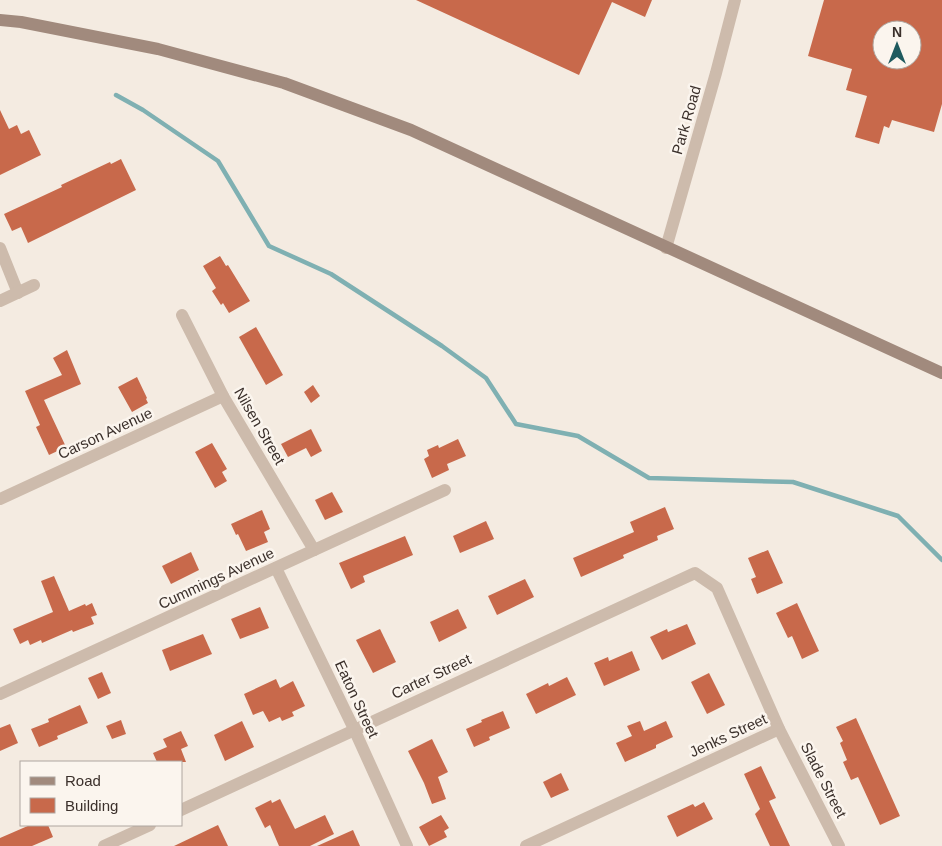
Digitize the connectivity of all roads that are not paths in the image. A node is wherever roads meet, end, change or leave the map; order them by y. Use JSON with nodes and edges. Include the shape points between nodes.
{"nodes":[{"id":1,"x":735,"y":0,"type":"edge"},
{"id":2,"x":0,"y":20,"type":"edge"},
{"id":3,"x":0,"y":248,"type":"edge"},
{"id":4,"x":666,"y":248,"type":"junction"},
{"id":5,"x":34,"y":285,"type":"dead end"},
{"id":6,"x":18,"y":293,"type":"junction"},
{"id":7,"x":0,"y":301,"type":"edge"},
{"id":8,"x":182,"y":316,"type":"dead end"},
{"id":9,"x":942,"y":373,"type":"edge"},
{"id":10,"x":223,"y":396,"type":"junction"},
{"id":11,"x":445,"y":490,"type":"dead end"},
{"id":12,"x":0,"y":499,"type":"edge"},
{"id":13,"x":314,"y":550,"type":"junction"},
{"id":14,"x":276,"y":568,"type":"junction"},
{"id":15,"x":695,"y":573,"type":"joint"},
{"id":16,"x":0,"y":694,"type":"edge"},
{"id":17,"x":779,"y":729,"type":"junction"},
{"id":18,"x":354,"y":730,"type":"junction"},
{"id":19,"x":182,"y":810,"type":"edge"},
{"id":20,"x":148,"y":826,"type":"edge"},
{"id":21,"x":104,"y":846,"type":"edge"},
{"id":22,"x":407,"y":846,"type":"edge"},
{"id":23,"x":526,"y":846,"type":"edge"},
{"id":24,"x":839,"y":846,"type":"edge"}],
"edges":[{"from":1,"to":4,"type":"street","name":"Park Road"},
{"from":2,"to":4,"type":"main road","via":[[158,49],[284,83],[411,130]]},
{"from":3,"to":6,"type":"street"},
{"from":4,"to":9,"type":"main road"},
{"from":5,"to":6,"type":"street"},
{"from":6,"to":7,"type":"street"},
{"from":8,"to":10,"type":"street","name":"Nilsen Street"},
{"from":10,"to":12,"type":"street","name":"Carson Avenue"},
{"from":10,"to":13,"type":"street","name":"Nilsen Street"},
{"from":11,"to":13,"type":"street","name":"Cummings Avenue"},
{"from":13,"to":14,"type":"street","name":"Cummings Avenue"},
{"from":14,"to":16,"type":"street","name":"Cummings Avenue"},
{"from":14,"to":18,"type":"street","name":"Eaton Street"},
{"from":15,"to":17,"type":"street","name":"Jenks Street","via":[[717,588]]},
{"from":15,"to":18,"type":"street","name":"Carter Street"},
{"from":17,"to":23,"type":"street","name":"Jenks Street"},
{"from":17,"to":24,"type":"street","name":"Slade Street"},
{"from":18,"to":19,"type":"street","name":"Carter Street"},
{"from":18,"to":22,"type":"street","name":"Eaton Street"},
{"from":20,"to":21,"type":"street"}]}
